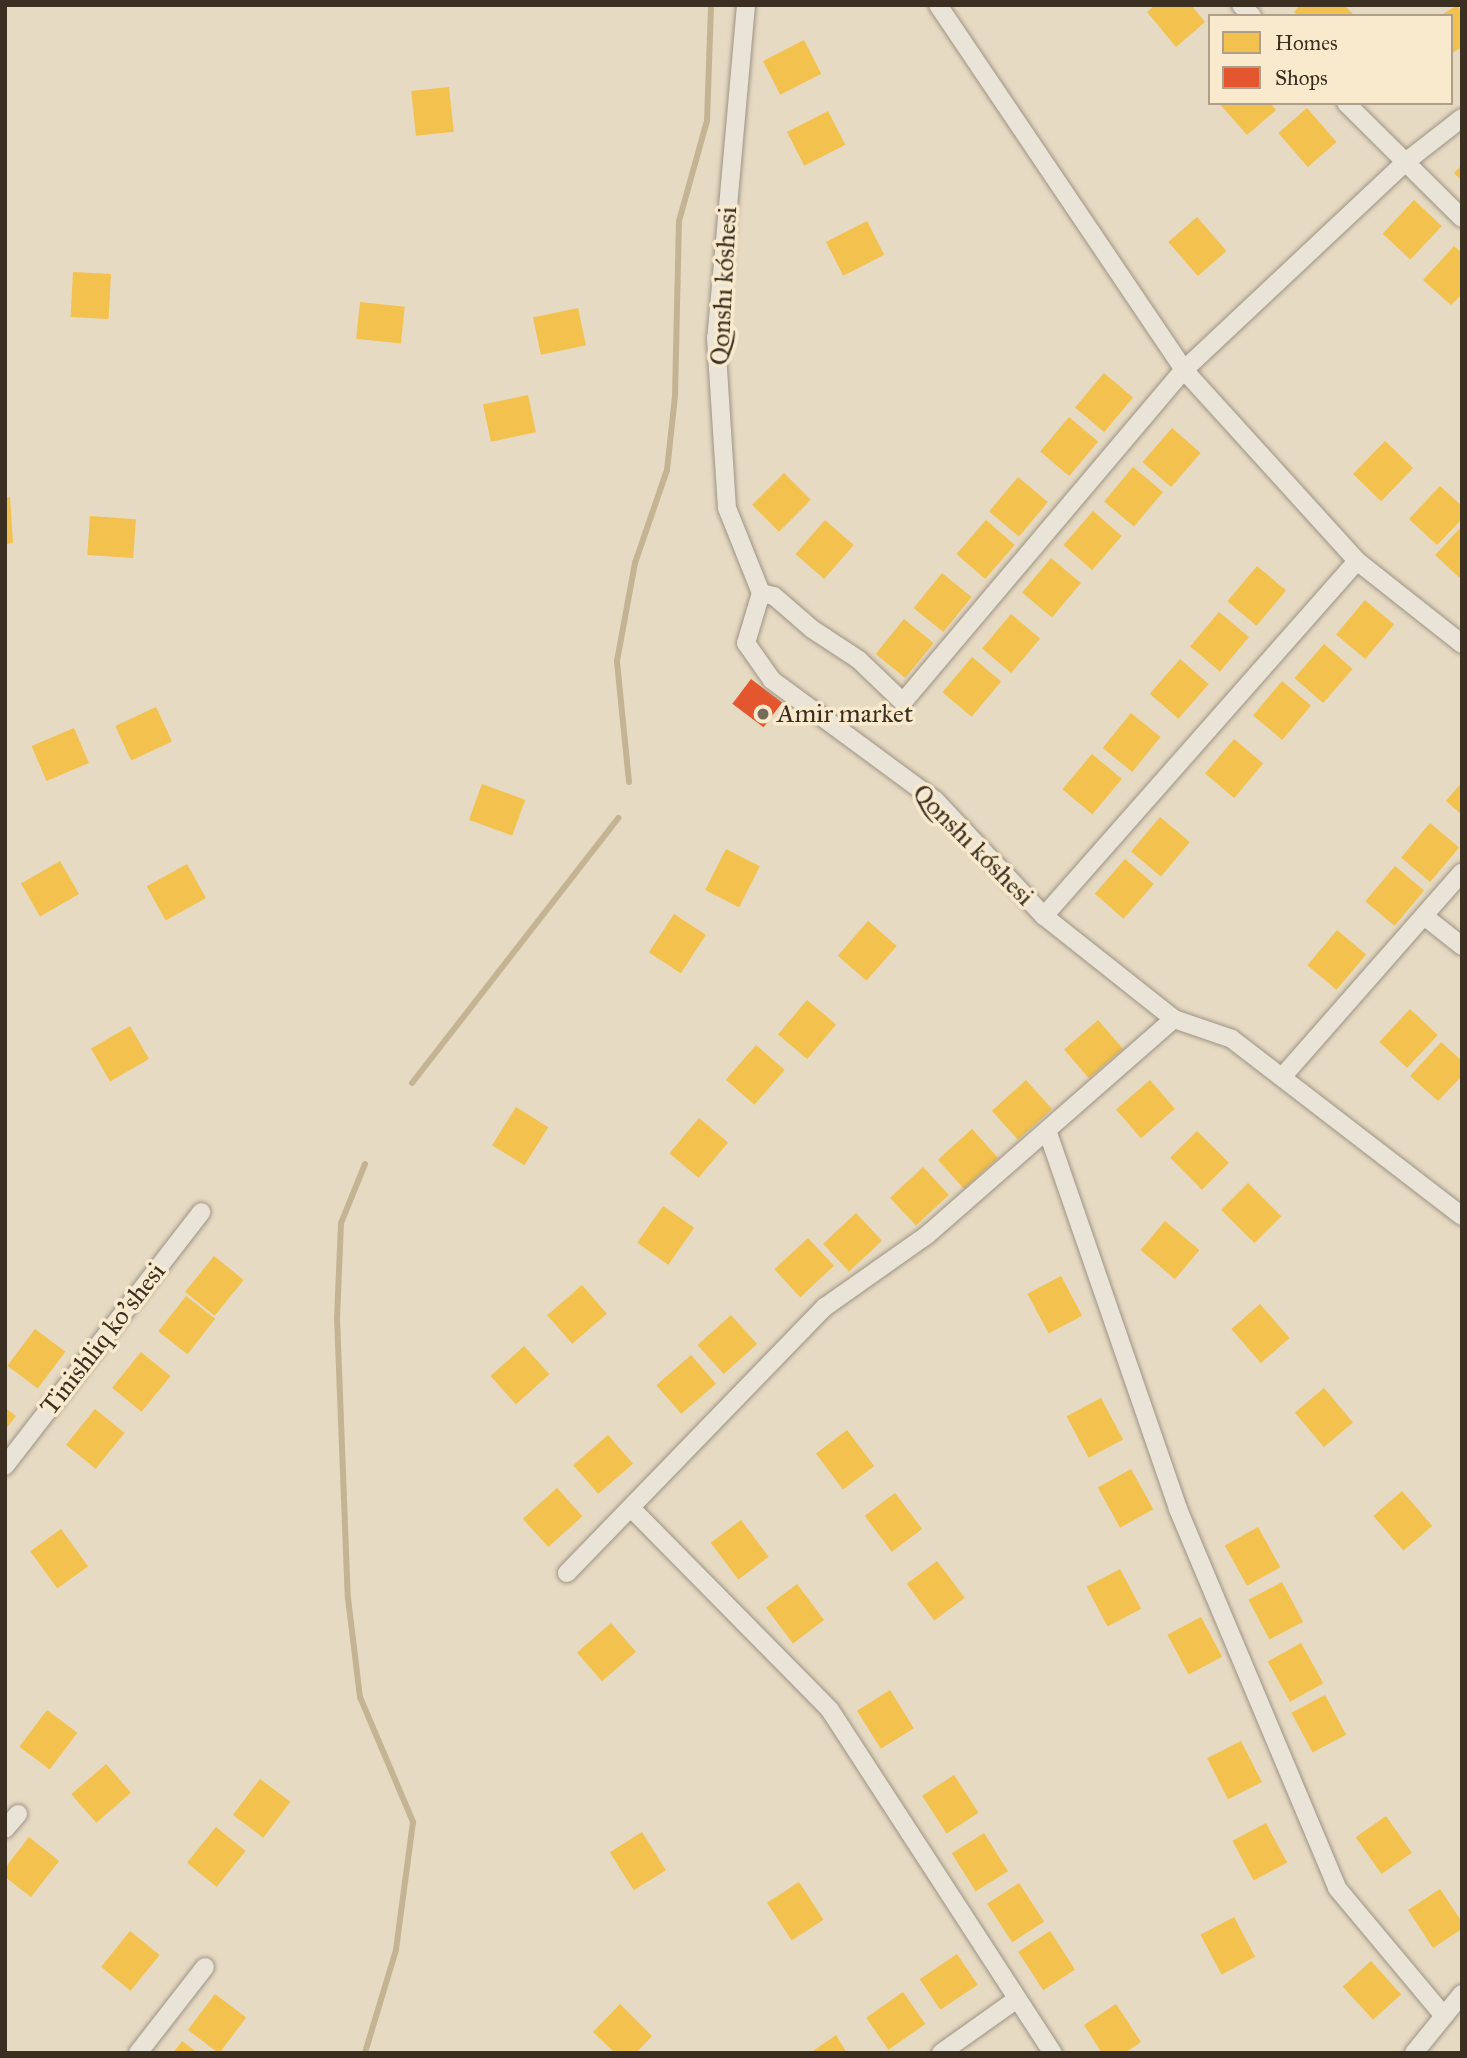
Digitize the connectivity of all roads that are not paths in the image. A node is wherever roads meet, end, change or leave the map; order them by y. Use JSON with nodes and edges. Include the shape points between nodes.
{"nodes":[{"id":1,"x":747,"y":5,"type":"edge"},
{"id":2,"x":938,"y":5,"type":"edge"},
{"id":3,"x":1348,"y":105,"type":"edge"},
{"id":4,"x":1462,"y":118,"type":"edge"},
{"id":5,"x":1408,"y":160,"type":"junction"},
{"id":6,"x":1462,"y":218,"type":"edge"},
{"id":7,"x":1184,"y":370,"type":"junction"},
{"id":8,"x":1357,"y":561,"type":"junction"},
{"id":9,"x":761,"y":593,"type":"junction"},
{"id":10,"x":1462,"y":644,"type":"edge"},
{"id":11,"x":1462,"y":872,"type":"edge"},
{"id":12,"x":1044,"y":916,"type":"junction"},
{"id":13,"x":1424,"y":916,"type":"junction"},
{"id":14,"x":1462,"y":946,"type":"edge"},
{"id":15,"x":1174,"y":1019,"type":"junction"},
{"id":16,"x":1283,"y":1076,"type":"junction"},
{"id":17,"x":1048,"y":1133,"type":"junction"},
{"id":18,"x":201,"y":1212,"type":"dead end"},
{"id":19,"x":1462,"y":1216,"type":"edge"},
{"id":20,"x":5,"y":1466,"type":"edge"},
{"id":21,"x":632,"y":1509,"type":"junction"},
{"id":22,"x":567,"y":1573,"type":"dead end"},
{"id":23,"x":18,"y":1814,"type":"dead end"},
{"id":24,"x":5,"y":1829,"type":"edge"},
{"id":25,"x":205,"y":1967,"type":"dead end"},
{"id":26,"x":1462,"y":1994,"type":"edge"},
{"id":27,"x":1017,"y":1999,"type":"junction"},
{"id":28,"x":1444,"y":2016,"type":"junction"},
{"id":29,"x":138,"y":2053,"type":"edge"},
{"id":30,"x":941,"y":2053,"type":"edge"},
{"id":31,"x":1053,"y":2053,"type":"edge"},
{"id":32,"x":1414,"y":2053,"type":"edge"}],
"edges":[{"from":1,"to":9,"type":"street","name":"Qonshı kóshesi","via":[[716,338],[727,508]]},
{"from":2,"to":7,"type":"street"},
{"from":3,"to":5,"type":"street"},
{"from":4,"to":5,"type":"street"},
{"from":5,"to":6,"type":"street"},
{"from":5,"to":7,"type":"street"},
{"from":7,"to":8,"type":"street"},
{"from":7,"to":9,"type":"street","via":[[903,702],[859,660],[812,629],[774,596]]},
{"from":8,"to":10,"type":"street"},
{"from":8,"to":12,"type":"street"},
{"from":9,"to":12,"type":"street","name":"Qonshı kóshesi","via":[[746,643],[772,680],[935,800]]},
{"from":11,"to":13,"type":"street"},
{"from":12,"to":15,"type":"street","name":"Qonshı kóshesi"},
{"from":13,"to":14,"type":"street"},
{"from":13,"to":16,"type":"street"},
{"from":15,"to":16,"type":"street","name":"Qonshı kóshesi","via":[[1232,1038]]},
{"from":15,"to":17,"type":"street"},
{"from":16,"to":19,"type":"street","name":"Qonshı kóshesi"},
{"from":17,"to":21,"type":"street","via":[[928,1234],[825,1307]]},
{"from":17,"to":28,"type":"street","via":[[1178,1509],[1337,1888]]},
{"from":18,"to":20,"type":"street","name":"Tinishliq ko'shesi"},
{"from":21,"to":22,"type":"street"},
{"from":21,"to":27,"type":"street","via":[[830,1710]]},
{"from":23,"to":24,"type":"street"},
{"from":25,"to":29,"type":"street"},
{"from":26,"to":28,"type":"street"},
{"from":27,"to":30,"type":"street"},
{"from":27,"to":31,"type":"street"},
{"from":28,"to":32,"type":"street"}]}
